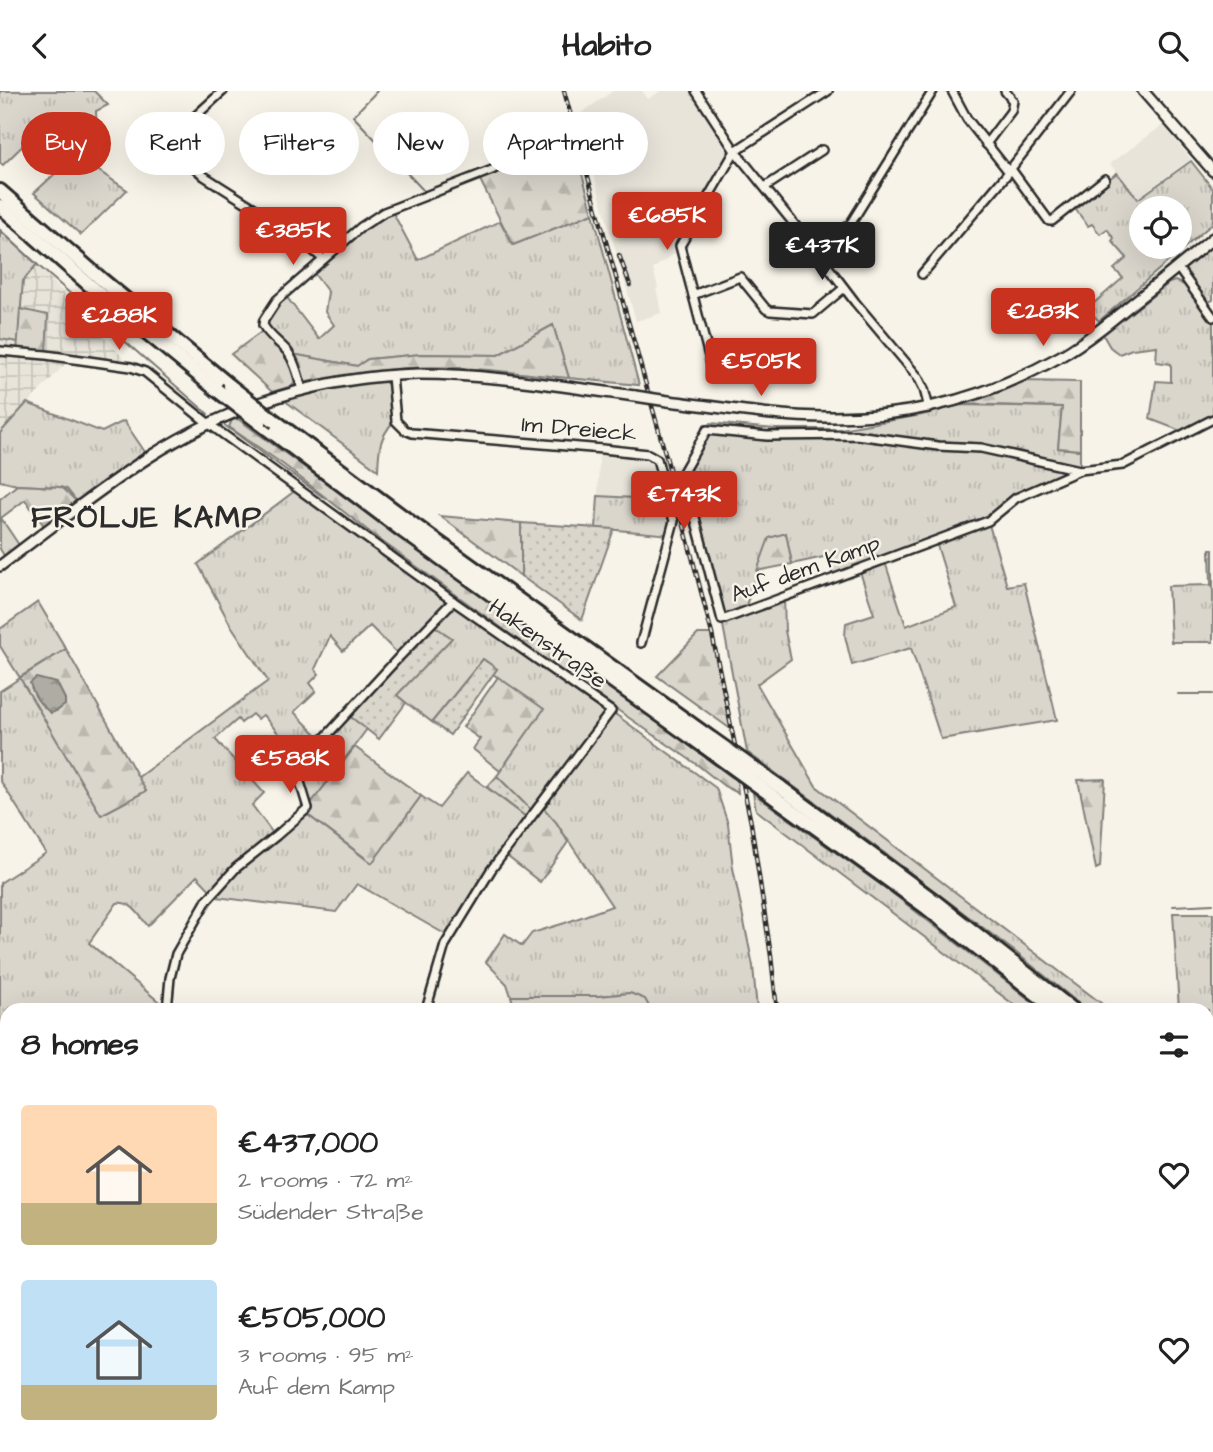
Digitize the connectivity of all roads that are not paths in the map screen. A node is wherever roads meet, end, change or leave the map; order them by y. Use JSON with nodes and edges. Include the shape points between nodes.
{"nodes":[{"id":1,"x":223,"y":91,"type":"edge"},
{"id":2,"x":696,"y":91,"type":"edge"},
{"id":3,"x":809,"y":91,"type":"edge"},
{"id":4,"x":828,"y":91,"type":"edge"},
{"id":5,"x":933,"y":91,"type":"edge"},
{"id":6,"x":952,"y":91,"type":"edge"},
{"id":7,"x":1005,"y":91,"type":"edge"},
{"id":8,"x":1071,"y":91,"type":"edge"},
{"id":9,"x":1143,"y":91,"type":"edge"},
{"id":10,"x":815,"y":99,"type":"junction"},
{"id":11,"x":200,"y":112,"type":"edge"},
{"id":12,"x":986,"y":143,"type":"junction"},
{"id":13,"x":822,"y":150,"type":"dead end"},
{"id":14,"x":735,"y":151,"type":"junction"},
{"id":15,"x":1010,"y":170,"type":"junction"},
{"id":16,"x":1213,"y":171,"type":"edge"},
{"id":17,"x":483,"y":174,"type":"edge"},
{"id":18,"x":203,"y":175,"type":"edge"},
{"id":19,"x":1105,"y":179,"type":"dead end"},
{"id":20,"x":765,"y":187,"type":"junction"},
{"id":21,"x":0,"y":191,"type":"edge"},
{"id":22,"x":0,"y":206,"type":"edge"},
{"id":23,"x":1213,"y":239,"type":"edge"},
{"id":24,"x":820,"y":256,"type":"junction"},
{"id":25,"x":323,"y":259,"type":"junction"},
{"id":26,"x":1178,"y":268,"type":"junction"},
{"id":27,"x":922,"y":274,"type":"dead end"},
{"id":28,"x":844,"y":288,"type":"junction"},
{"id":29,"x":692,"y":295,"type":"junction"},
{"id":30,"x":1213,"y":317,"type":"edge"},
{"id":31,"x":0,"y":351,"type":"edge"},
{"id":32,"x":712,"y":368,"type":"dead end"},
{"id":33,"x":392,"y":376,"type":"junction"},
{"id":34,"x":302,"y":390,"type":"junction"},
{"id":35,"x":929,"y":408,"type":"junction"},
{"id":36,"x":1213,"y":419,"type":"edge"},
{"id":37,"x":209,"y":423,"type":"junction"},
{"id":38,"x":1080,"y":470,"type":"junction"},
{"id":39,"x":0,"y":566,"type":"edge"},
{"id":40,"x":453,"y":601,"type":"junction"},
{"id":41,"x":641,"y":643,"type":"dead end"},
{"id":42,"x":709,"y":743,"type":"junction"},
{"id":43,"x":778,"y":793,"type":"junction"},
{"id":44,"x":168,"y":1003,"type":"edge"},
{"id":45,"x":428,"y":1003,"type":"edge"},
{"id":46,"x":1048,"y":1003,"type":"edge"},
{"id":47,"x":1064,"y":1003,"type":"edge"}],
"edges":[{"from":1,"to":11,"type":"street"},
{"from":2,"to":14,"type":"street"},
{"from":3,"to":10,"type":"street"},
{"from":4,"to":10,"type":"street"},
{"from":5,"to":24,"type":"street","via":[[851,223]]},
{"from":6,"to":12,"type":"street"},
{"from":7,"to":12,"type":"street","via":[[1013,101],[1012,111]]},
{"from":8,"to":15,"type":"street"},
{"from":9,"to":16,"type":"street"},
{"from":10,"to":14,"type":"street"},
{"from":12,"to":15,"type":"street"},
{"from":13,"to":20,"type":"street"},
{"from":14,"to":20,"type":"street"},
{"from":14,"to":29,"type":"street","via":[[680,246]]},
{"from":15,"to":19,"type":"street","via":[[1049,221]]},
{"from":15,"to":27,"type":"street"},
{"from":17,"to":25,"type":"street","via":[[384,212]]},
{"from":18,"to":25,"type":"street","via":[[292,232]]},
{"from":20,"to":24,"type":"street"},
{"from":21,"to":42,"type":"highway","bridge":true,"via":[[90,271],[276,422]]},
{"from":22,"to":42,"type":"highway","bridge":true,"via":[[217,390],[402,531]]},
{"from":23,"to":26,"type":"street"},
{"from":24,"to":28,"type":"street"},
{"from":25,"to":34,"type":"street","via":[[277,300],[263,322],[289,353]]},
{"from":26,"to":30,"type":"street"},
{"from":26,"to":35,"type":"street","via":[[1063,355],[994,388]]},
{"from":28,"to":29,"type":"street","via":[[813,314],[766,309],[740,277]]},
{"from":28,"to":35,"type":"street","via":[[918,377]]},
{"from":29,"to":32,"type":"street"},
{"from":31,"to":37,"type":"street","name":"Hakenstraße","via":[[145,372]]},
{"from":33,"to":34,"type":"street"},
{"from":33,"to":35,"type":"street","bridge":true,"via":[[467,376],[787,415],[852,417]]},
{"from":33,"to":41,"type":"street","name":"Im Dreieck","via":[[396,421],[405,431],[603,449],[657,459],[674,521]]},
{"from":34,"to":37,"type":"street"},
{"from":36,"to":38,"type":"street","via":[[1123,465]]},
{"from":37,"to":39,"type":"street","via":[[127,472]]},
{"from":37,"to":40,"type":"street","name":"Hakenstraße"},
{"from":38,"to":38,"type":"street","name":"Auf dem Kamp","via":[[981,448],[856,435],[767,436],[707,430],[683,473],[722,620],[988,521],[1016,498]]},
{"from":40,"to":44,"type":"street","via":[[296,769],[308,808],[236,868],[207,900],[176,954]]},
{"from":40,"to":45,"type":"street","name":"Hakenstraße","via":[[611,711],[491,870],[445,945]]},
{"from":42,"to":43,"type":"highway","bridge":true},
{"from":43,"to":46,"type":"highway"},
{"from":43,"to":47,"type":"highway","via":[[933,900]]}]}
